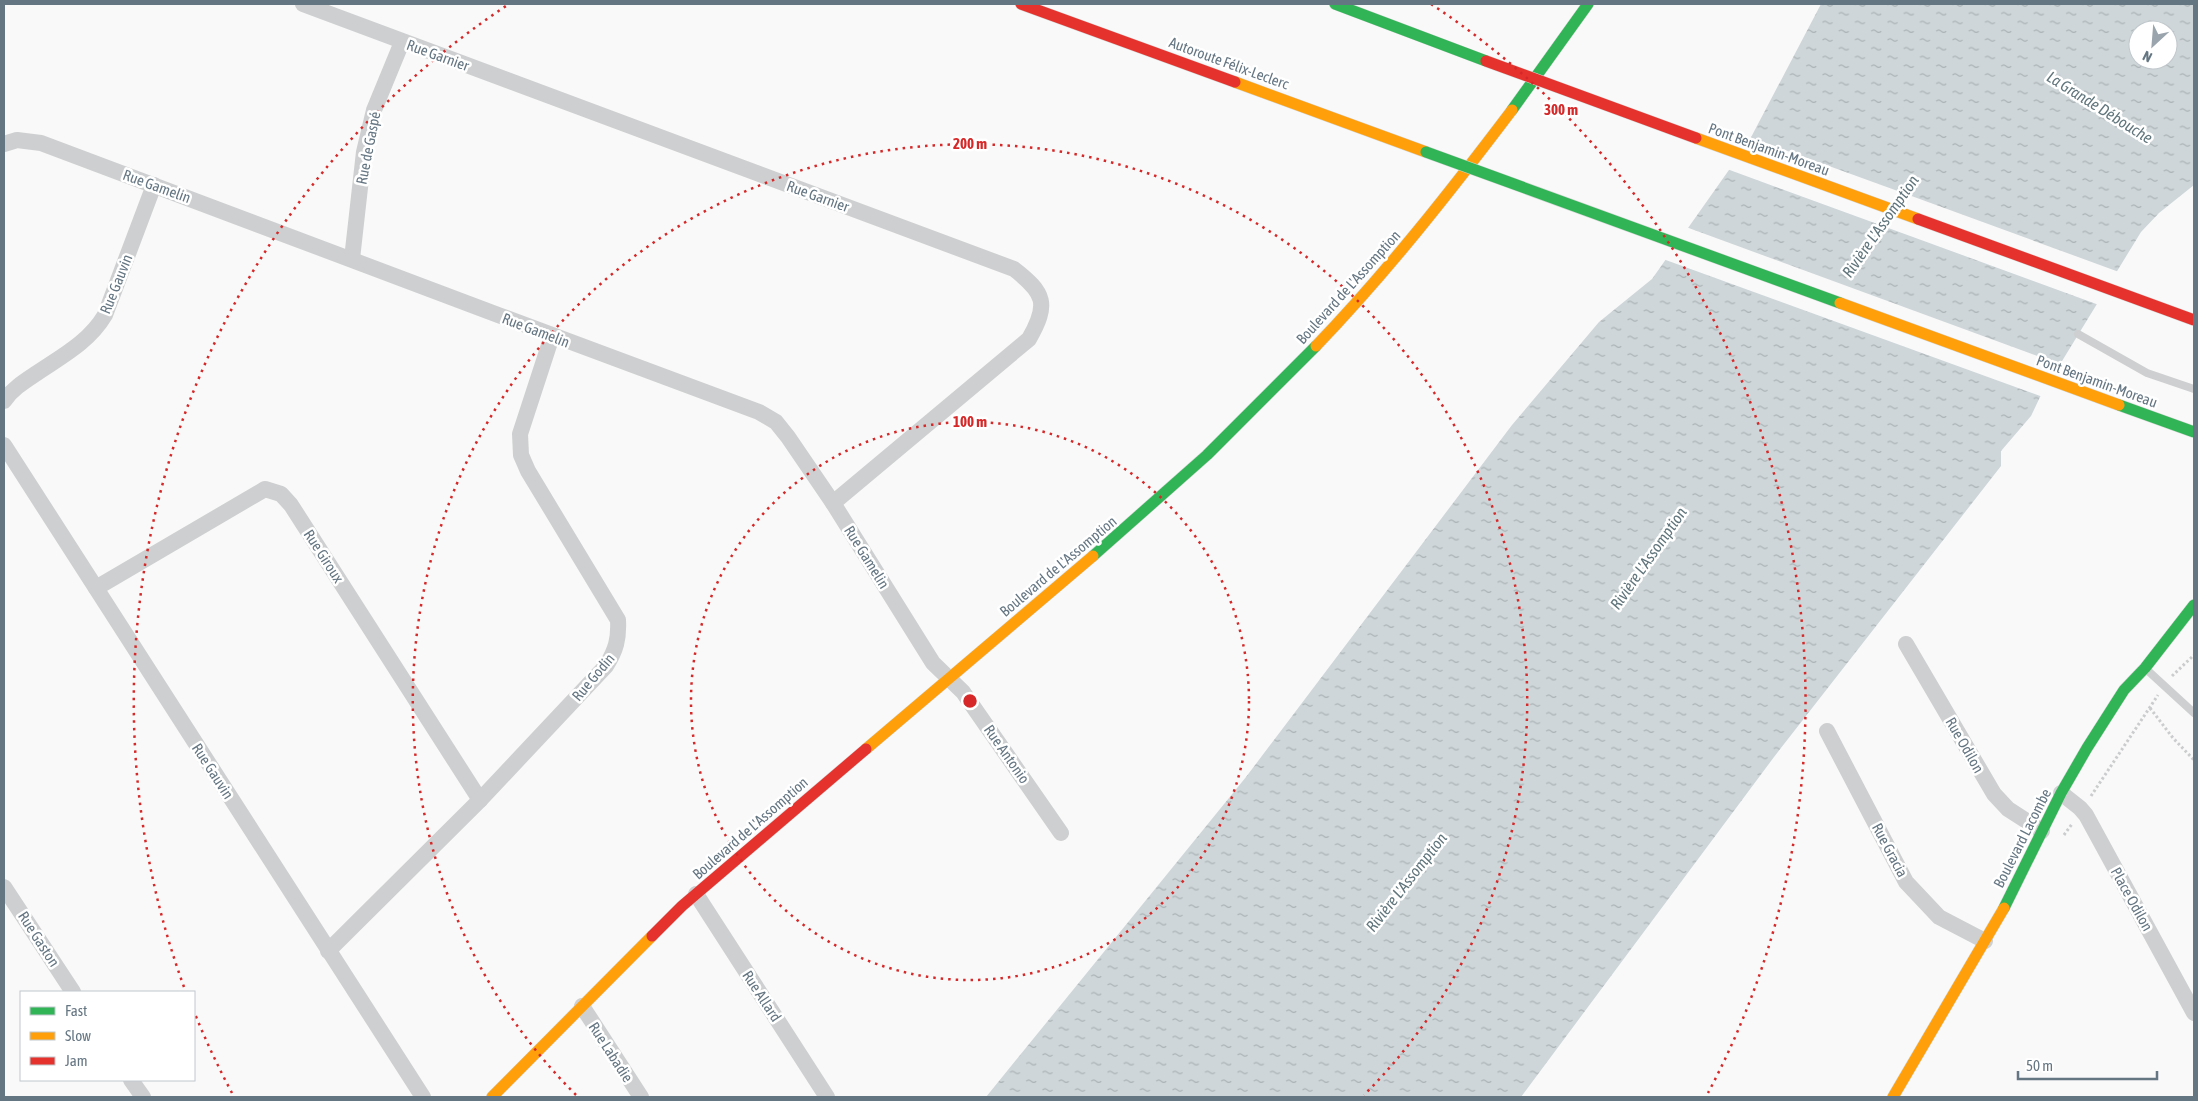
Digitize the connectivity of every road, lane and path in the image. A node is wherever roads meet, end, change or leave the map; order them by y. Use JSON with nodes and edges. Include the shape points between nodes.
{"nodes":[{"id":1,"x":303,"y":4,"type":"edge"},
{"id":2,"x":1021,"y":4,"type":"edge"},
{"id":3,"x":1335,"y":4,"type":"edge"},
{"id":4,"x":1588,"y":4,"type":"edge"},
{"id":5,"x":402,"y":42,"type":"junction"},
{"id":6,"x":4,"y":144,"type":"edge"},
{"id":7,"x":1426,"y":152,"type":"joint"},
{"id":8,"x":154,"y":185,"type":"junction"},
{"id":9,"x":352,"y":259,"type":"junction"},
{"id":10,"x":2194,"y":320,"type":"edge"},
{"id":11,"x":2078,"y":334,"type":"dead end"},
{"id":12,"x":552,"y":336,"type":"junction"},
{"id":13,"x":2194,"y":389,"type":"edge"},
{"id":14,"x":4,"y":401,"type":"edge"},
{"id":15,"x":2194,"y":432,"type":"edge"},
{"id":16,"x":4,"y":445,"type":"edge"},
{"id":17,"x":833,"y":503,"type":"junction"},
{"id":18,"x":96,"y":588,"type":"junction"},
{"id":19,"x":2194,"y":605,"type":"edge"},
{"id":20,"x":1906,"y":644,"type":"dead end"},
{"id":21,"x":2194,"y":656,"type":"edge"},
{"id":22,"x":2145,"y":668,"type":"junction"},
{"id":23,"x":2172,"y":675,"type":"dead end"},
{"id":24,"x":949,"y":678,"type":"junction"},
{"id":25,"x":2156,"y":698,"type":"dead end"},
{"id":26,"x":2150,"y":708,"type":"junction"},
{"id":27,"x":2194,"y":712,"type":"edge"},
{"id":28,"x":1827,"y":731,"type":"dead end"},
{"id":29,"x":2194,"y":760,"type":"edge"},
{"id":30,"x":2093,"y":792,"type":"dead end"},
{"id":31,"x":2061,"y":793,"type":"junction"},
{"id":32,"x":480,"y":800,"type":"junction"},
{"id":33,"x":2042,"y":831,"type":"junction"},
{"id":34,"x":1061,"y":833,"type":"dead end"},
{"id":35,"x":4,"y":887,"type":"edge"},
{"id":36,"x":696,"y":894,"type":"junction"},
{"id":37,"x":1985,"y":941,"type":"junction"},
{"id":38,"x":328,"y":950,"type":"junction"},
{"id":39,"x":73,"y":991,"type":"edge"},
{"id":40,"x":582,"y":1006,"type":"junction"},
{"id":41,"x":2194,"y":1013,"type":"edge"},
{"id":42,"x":132,"y":1081,"type":"edge"},
{"id":43,"x":496,"y":1096,"type":"edge"},
{"id":44,"x":143,"y":1097,"type":"edge"},
{"id":45,"x":423,"y":1097,"type":"edge"},
{"id":46,"x":641,"y":1097,"type":"edge"},
{"id":47,"x":827,"y":1097,"type":"edge"},
{"id":48,"x":1893,"y":1097,"type":"edge"}],
"edges":[{"from":1,"to":5,"type":"street","name":"Rue Garnier"},
{"from":2,"to":7,"type":"main road","name":"Autoroute Félix-Leclerc"},
{"from":3,"to":10,"type":"main road","name":"Pont Benjamin-Moreau","bridge":true},
{"from":4,"to":24,"type":"main road","name":"Boulevard de L'Assomption","via":[[1438,207],[1356,304],[1233,431]]},
{"from":5,"to":9,"type":"street","name":"Rue de Gaspé","via":[[374,110],[364,152]]},
{"from":5,"to":17,"type":"street","name":"Rue Garnier","via":[[1014,269],[1034,285],[1042,305],[1040,320],[1030,340]]},
{"from":6,"to":8,"type":"street","name":"Rue Gamelin","via":[[17,140],[41,143]]},
{"from":7,"to":15,"type":"main road","name":"Pont Benjamin-Moreau","bridge":true},
{"from":8,"to":9,"type":"street","name":"Rue Gamelin"},
{"from":8,"to":14,"type":"street","name":"Rue Gauvin","via":[[105,315],[96,330],[24,381]]},
{"from":9,"to":12,"type":"street","name":"Rue Gamelin"},
{"from":11,"to":13,"type":"lane","via":[[2147,373]]},
{"from":12,"to":17,"type":"street","name":"Rue Gamelin","via":[[759,412],[776,422]]},
{"from":12,"to":32,"type":"street","name":"Rue Godin","via":[[520,434],[521,455],[618,620],[619,639],[606,666]]},
{"from":16,"to":18,"type":"street","name":"Rue Gauvin"},
{"from":17,"to":24,"type":"street","name":"Rue Gamelin","via":[[933,663]]},
{"from":18,"to":32,"type":"street","name":"Rue Giroux","via":[[265,488],[281,494]]},
{"from":18,"to":38,"type":"street","name":"Rue Gauvin"},
{"from":19,"to":22,"type":"main road","name":"Boulevard Lacombe"},
{"from":20,"to":33,"type":"street","name":"Rue Odilon","via":[[1994,794],[2008,809]]},
{"from":21,"to":23,"type":"path"},
{"from":22,"to":27,"type":"lane"},
{"from":22,"to":31,"type":"main road","name":"Boulevard Lacombe","via":[[2118,698]]},
{"from":24,"to":34,"type":"street","name":"Rue Antonio","via":[[977,711]]},
{"from":24,"to":36,"type":"main road","name":"Boulevard de L'Assomption"},
{"from":25,"to":26,"type":"path"},
{"from":26,"to":29,"type":"path"},
{"from":26,"to":30,"type":"path"},
{"from":28,"to":37,"type":"street","name":"Rue Gracia","via":[[1906,882],[1939,917]]},
{"from":31,"to":33,"type":"main road","name":"Boulevard Lacombe"},
{"from":31,"to":41,"type":"street","name":"Place Odilon","via":[[2086,815]]},
{"from":32,"to":38,"type":"street","name":"Rue Godin"},
{"from":33,"to":37,"type":"main road","name":"Boulevard Lacombe"},
{"from":35,"to":39,"type":"street","name":"Rue Gaston"},
{"from":36,"to":40,"type":"main road","name":"Boulevard de L'Assomption"},
{"from":36,"to":47,"type":"street","name":"Rue Allard"},
{"from":37,"to":48,"type":"main road","name":"Boulevard Lacombe"},
{"from":38,"to":45,"type":"street","name":"Rue Gauvin"},
{"from":40,"to":43,"type":"main road","name":"Boulevard de L'Assomption"},
{"from":40,"to":46,"type":"street","name":"Rue Labadie"},
{"from":42,"to":44,"type":"street"}]}
